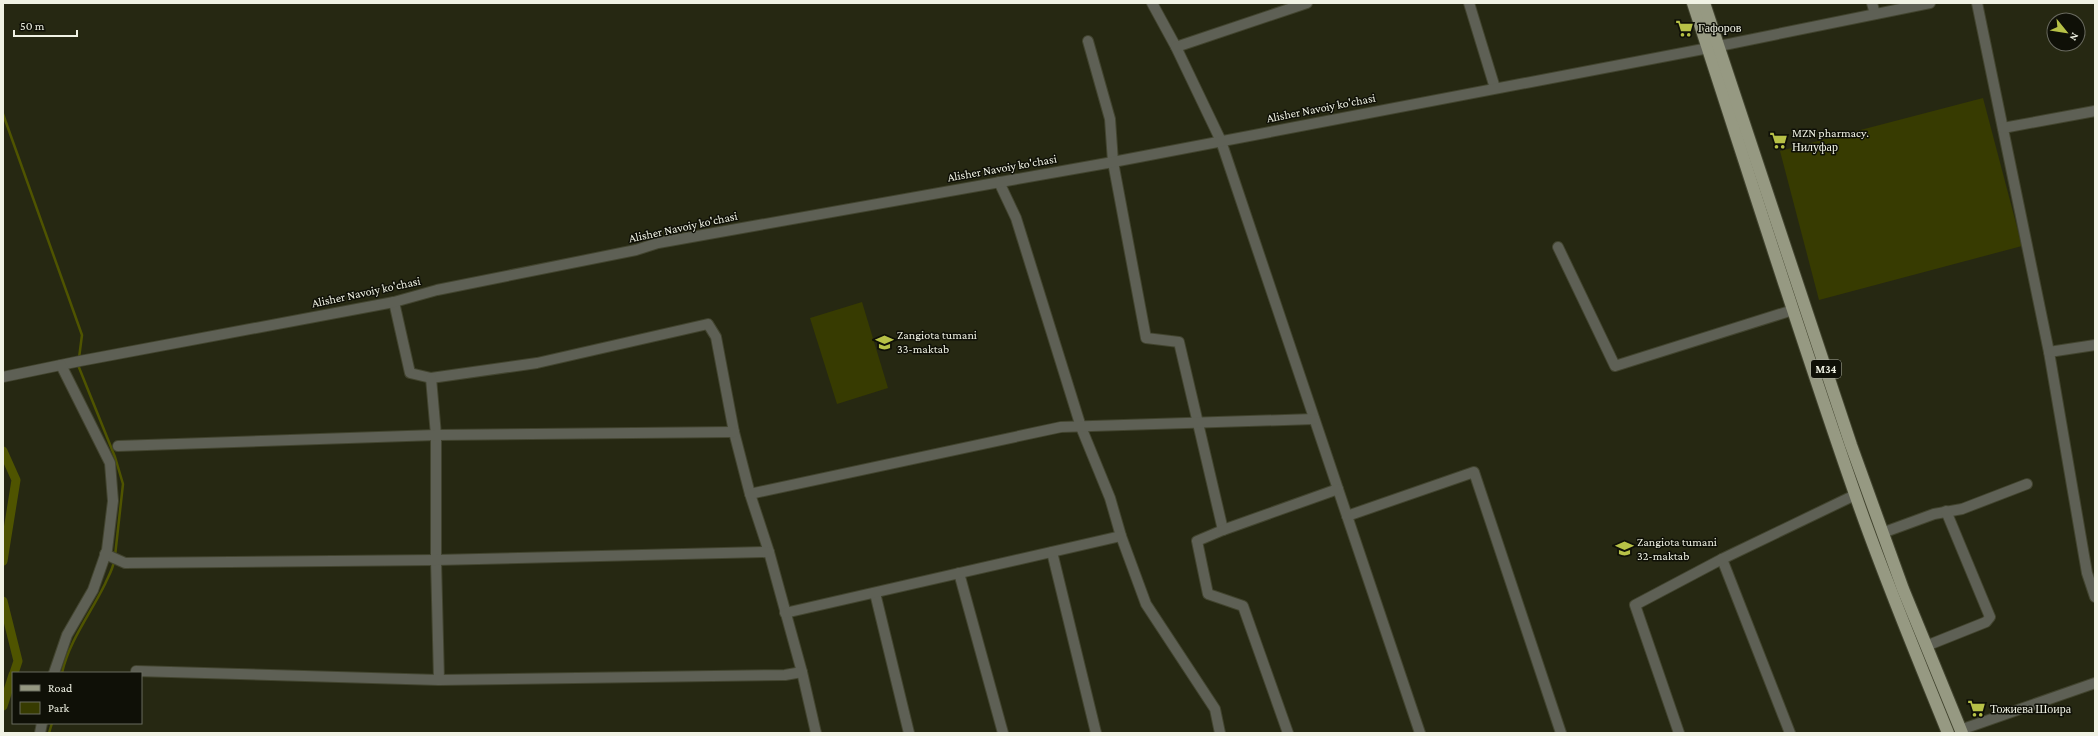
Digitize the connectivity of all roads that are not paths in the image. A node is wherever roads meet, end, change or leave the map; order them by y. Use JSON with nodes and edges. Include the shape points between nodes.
{"nodes":[{"id":1,"x":1152,"y":3,"type":"edge"},
{"id":2,"x":1307,"y":3,"type":"edge"},
{"id":3,"x":1469,"y":3,"type":"edge"},
{"id":4,"x":1693,"y":3,"type":"edge"},
{"id":5,"x":1704,"y":3,"type":"edge"},
{"id":6,"x":1872,"y":3,"type":"edge"},
{"id":7,"x":1930,"y":3,"type":"edge"},
{"id":8,"x":1977,"y":3,"type":"edge"},
{"id":9,"x":1875,"y":14,"type":"junction"},
{"id":10,"x":1088,"y":40,"type":"dead end"},
{"id":11,"x":1176,"y":47,"type":"junction"},
{"id":12,"x":1713,"y":47,"type":"junction"},
{"id":13,"x":1495,"y":88,"type":"junction"},
{"id":14,"x":2095,"y":111,"type":"edge"},
{"id":15,"x":2003,"y":128,"type":"junction"},
{"id":16,"x":1221,"y":141,"type":"junction"},
{"id":17,"x":1113,"y":162,"type":"junction"},
{"id":18,"x":999,"y":182,"type":"junction"},
{"id":19,"x":1558,"y":247,"type":"dead end"},
{"id":20,"x":394,"y":302,"type":"junction"},
{"id":21,"x":1792,"y":310,"type":"junction"},
{"id":22,"x":2095,"y":345,"type":"edge"},
{"id":23,"x":2049,"y":352,"type":"junction"},
{"id":24,"x":61,"y":365,"type":"junction"},
{"id":25,"x":3,"y":377,"type":"edge"},
{"id":26,"x":431,"y":378,"type":"junction"},
{"id":27,"x":1314,"y":419,"type":"junction"},
{"id":28,"x":1198,"y":424,"type":"junction"},
{"id":29,"x":1082,"y":427,"type":"junction"},
{"id":30,"x":734,"y":432,"type":"junction"},
{"id":31,"x":436,"y":435,"type":"junction"},
{"id":32,"x":118,"y":446,"type":"dead end"},
{"id":33,"x":2027,"y":484,"type":"dead end"},
{"id":34,"x":1338,"y":489,"type":"junction"},
{"id":35,"x":750,"y":494,"type":"junction"},
{"id":36,"x":1855,"y":495,"type":"junction"},
{"id":37,"x":1946,"y":511,"type":"junction"},
{"id":38,"x":1347,"y":516,"type":"junction"},
{"id":39,"x":1223,"y":530,"type":"junction"},
{"id":40,"x":1882,"y":533,"type":"junction"},
{"id":41,"x":1121,"y":536,"type":"junction"},
{"id":42,"x":769,"y":552,"type":"junction"},
{"id":43,"x":1052,"y":552,"type":"junction"},
{"id":44,"x":105,"y":554,"type":"junction"},
{"id":45,"x":1722,"y":559,"type":"junction"},
{"id":46,"x":436,"y":560,"type":"junction"},
{"id":47,"x":959,"y":573,"type":"junction"},
{"id":48,"x":875,"y":593,"type":"junction"},
{"id":49,"x":2095,"y":597,"type":"edge"},
{"id":50,"x":785,"y":613,"type":"junction"},
{"id":51,"x":1926,"y":646,"type":"junction"},
{"id":52,"x":136,"y":671,"type":"dead end"},
{"id":53,"x":54,"y":672,"type":"edge"},
{"id":54,"x":802,"y":672,"type":"junction"},
{"id":55,"x":439,"y":680,"type":"junction"},
{"id":56,"x":2095,"y":683,"type":"edge"},
{"id":57,"x":1961,"y":732,"type":"edge"},
{"id":58,"x":816,"y":733,"type":"edge"},
{"id":59,"x":909,"y":733,"type":"edge"},
{"id":60,"x":1003,"y":733,"type":"edge"},
{"id":61,"x":1096,"y":733,"type":"edge"},
{"id":62,"x":1220,"y":733,"type":"edge"},
{"id":63,"x":1288,"y":733,"type":"edge"},
{"id":64,"x":1420,"y":733,"type":"edge"},
{"id":65,"x":1561,"y":733,"type":"edge"},
{"id":66,"x":1679,"y":733,"type":"edge"},
{"id":67,"x":1790,"y":733,"type":"edge"},
{"id":68,"x":1948,"y":733,"type":"edge"}],
"edges":[{"from":1,"to":11,"type":"street"},
{"from":2,"to":11,"type":"street"},
{"from":3,"to":13,"type":"street"},
{"from":4,"to":12,"type":"main road","number":"M34"},
{"from":5,"to":12,"type":"main road","number":"M34"},
{"from":6,"to":9,"type":"street"},
{"from":7,"to":9,"type":"street","name":"Alisher Navoiy ko'chasi"},
{"from":8,"to":15,"type":"street"},
{"from":9,"to":12,"type":"street","name":"Alisher Navoiy ko'chasi"},
{"from":10,"to":17,"type":"street","via":[[1110,119]]},
{"from":11,"to":16,"type":"street"},
{"from":12,"to":13,"type":"street","name":"Alisher Navoiy ko'chasi"},
{"from":12,"to":21,"type":"main road","number":"M34"},
{"from":12,"to":40,"type":"main road","number":"M34"},
{"from":13,"to":16,"type":"street","name":"Alisher Navoiy ko'chasi"},
{"from":14,"to":15,"type":"street"},
{"from":15,"to":23,"type":"street"},
{"from":16,"to":17,"type":"street","name":"Alisher Navoiy ko'chasi"},
{"from":16,"to":27,"type":"street"},
{"from":17,"to":18,"type":"street","name":"Alisher Navoiy ko'chasi"},
{"from":17,"to":28,"type":"street","via":[[1146,338],[1179,342]]},
{"from":18,"to":20,"type":"street","name":"Alisher Navoiy ko'chasi","via":[[658,243],[636,250],[437,290]]},
{"from":18,"to":29,"type":"street","via":[[1016,218]]},
{"from":19,"to":21,"type":"street","via":[[1615,366]]},
{"from":20,"to":24,"type":"street","name":"Alisher Navoiy ko'chasi"},
{"from":20,"to":26,"type":"street","via":[[410,374]]},
{"from":21,"to":36,"type":"main road","number":"M34"},
{"from":22,"to":23,"type":"street"},
{"from":23,"to":49,"type":"street","via":[[2087,573]]},
{"from":24,"to":25,"type":"street","name":"Alisher Navoiy ko'chasi"},
{"from":24,"to":44,"type":"street","via":[[110,463],[113,501]]},
{"from":26,"to":30,"type":"street","via":[[537,362],[708,324],[716,337]]},
{"from":26,"to":31,"type":"street"},
{"from":27,"to":28,"type":"street"},
{"from":27,"to":34,"type":"street"},
{"from":28,"to":29,"type":"street"},
{"from":28,"to":39,"type":"street"},
{"from":29,"to":35,"type":"street","via":[[1061,427]]},
{"from":29,"to":41,"type":"street","via":[[1110,498]]},
{"from":30,"to":31,"type":"street"},
{"from":30,"to":35,"type":"street"},
{"from":31,"to":32,"type":"street"},
{"from":31,"to":46,"type":"street"},
{"from":33,"to":37,"type":"street","via":[[1962,509]]},
{"from":34,"to":38,"type":"street"},
{"from":34,"to":39,"type":"street"},
{"from":35,"to":42,"type":"street"},
{"from":36,"to":45,"type":"street"},
{"from":36,"to":68,"type":"main road","number":"M34"},
{"from":37,"to":40,"type":"street"},
{"from":37,"to":51,"type":"street","via":[[1990,617],[1986,622]]},
{"from":38,"to":64,"type":"street"},
{"from":38,"to":65,"type":"street","via":[[1474,472]]},
{"from":39,"to":63,"type":"street","via":[[1197,541],[1208,594],[1243,606]]},
{"from":40,"to":51,"type":"main road","number":"M34"},
{"from":41,"to":43,"type":"street"},
{"from":41,"to":62,"type":"street","via":[[1146,604],[1215,709]]},
{"from":42,"to":46,"type":"street"},
{"from":42,"to":50,"type":"street"},
{"from":43,"to":47,"type":"street"},
{"from":43,"to":61,"type":"street"},
{"from":44,"to":46,"type":"street","via":[[125,563]]},
{"from":44,"to":53,"type":"street","via":[[93,590],[67,635]]},
{"from":45,"to":66,"type":"street","via":[[1635,605]]},
{"from":45,"to":67,"type":"street"},
{"from":46,"to":55,"type":"street"},
{"from":47,"to":48,"type":"street"},
{"from":47,"to":60,"type":"street"},
{"from":48,"to":50,"type":"street"},
{"from":48,"to":59,"type":"street"},
{"from":50,"to":54,"type":"street"},
{"from":51,"to":57,"type":"main road","number":"M34"},
{"from":52,"to":55,"type":"street"},
{"from":54,"to":55,"type":"street","via":[[785,676]]},
{"from":54,"to":58,"type":"street"},
{"from":56,"to":57,"type":"street"}]}
